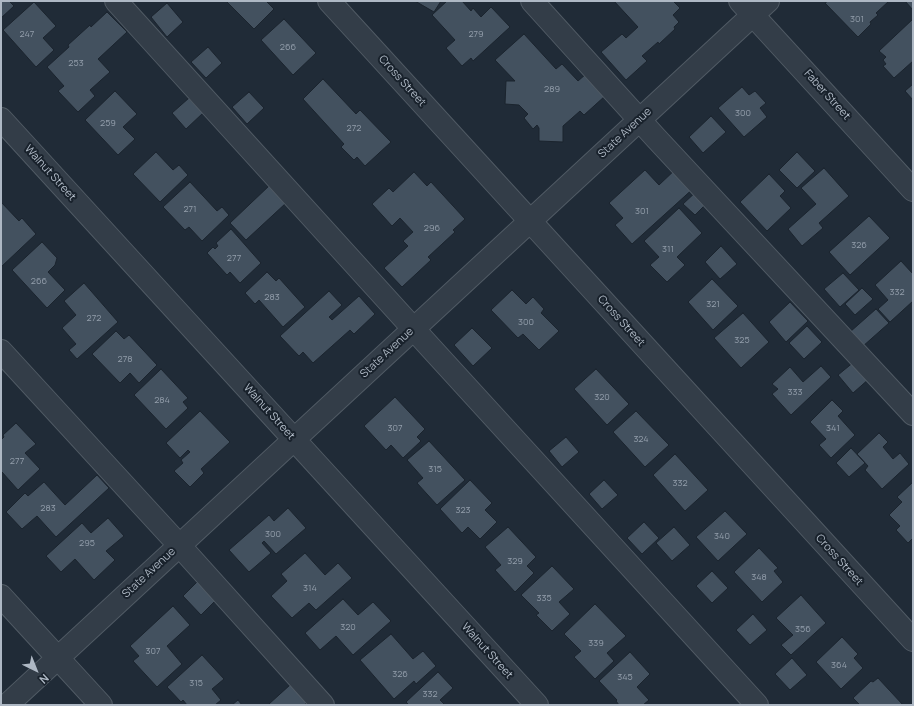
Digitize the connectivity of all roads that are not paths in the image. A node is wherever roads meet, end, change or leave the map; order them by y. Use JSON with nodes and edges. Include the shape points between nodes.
{"nodes":[{"id":1,"x":116,"y":1,"type":"edge"},
{"id":2,"x":329,"y":1,"type":"edge"},
{"id":3,"x":532,"y":1,"type":"edge"},
{"id":4,"x":754,"y":6,"type":"edge"},
{"id":5,"x":1,"y":119,"type":"edge"},
{"id":6,"x":639,"y":120,"type":"junction"},
{"id":7,"x":913,"y":190,"type":"edge"},
{"id":8,"x":530,"y":221,"type":"junction"},
{"id":9,"x":413,"y":329,"type":"junction"},
{"id":10,"x":1,"y":352,"type":"edge"},
{"id":11,"x":913,"y":414,"type":"edge"},
{"id":12,"x":294,"y":440,"type":"junction"},
{"id":13,"x":179,"y":545,"type":"junction"},
{"id":14,"x":1,"y":596,"type":"edge"},
{"id":15,"x":913,"y":640,"type":"edge"},
{"id":16,"x":58,"y":658,"type":"junction"},
{"id":17,"x":7,"y":705,"type":"edge"},
{"id":18,"x":101,"y":705,"type":"edge"},
{"id":19,"x":323,"y":705,"type":"edge"},
{"id":20,"x":537,"y":705,"type":"edge"},
{"id":21,"x":757,"y":705,"type":"edge"}],
"edges":[{"from":1,"to":9,"type":"street"},
{"from":2,"to":8,"type":"street","name":"Cross Street"},
{"from":3,"to":6,"type":"street"},
{"from":4,"to":6,"type":"street","name":"State Avenue"},
{"from":4,"to":7,"type":"street","name":"Faber Street"},
{"from":5,"to":12,"type":"street","name":"Walnut Street"},
{"from":6,"to":8,"type":"street","name":"State Avenue"},
{"from":6,"to":11,"type":"street"},
{"from":8,"to":9,"type":"street","name":"State Avenue"},
{"from":8,"to":15,"type":"street","name":"Cross Street"},
{"from":9,"to":12,"type":"street","name":"State Avenue"},
{"from":9,"to":21,"type":"street"},
{"from":10,"to":13,"type":"street"},
{"from":12,"to":13,"type":"street","name":"State Avenue"},
{"from":12,"to":20,"type":"street","name":"Walnut Street"},
{"from":13,"to":16,"type":"street","name":"State Avenue"},
{"from":13,"to":19,"type":"street"},
{"from":14,"to":16,"type":"street"},
{"from":16,"to":17,"type":"street","name":"State Avenue"},
{"from":16,"to":18,"type":"street"}]}
